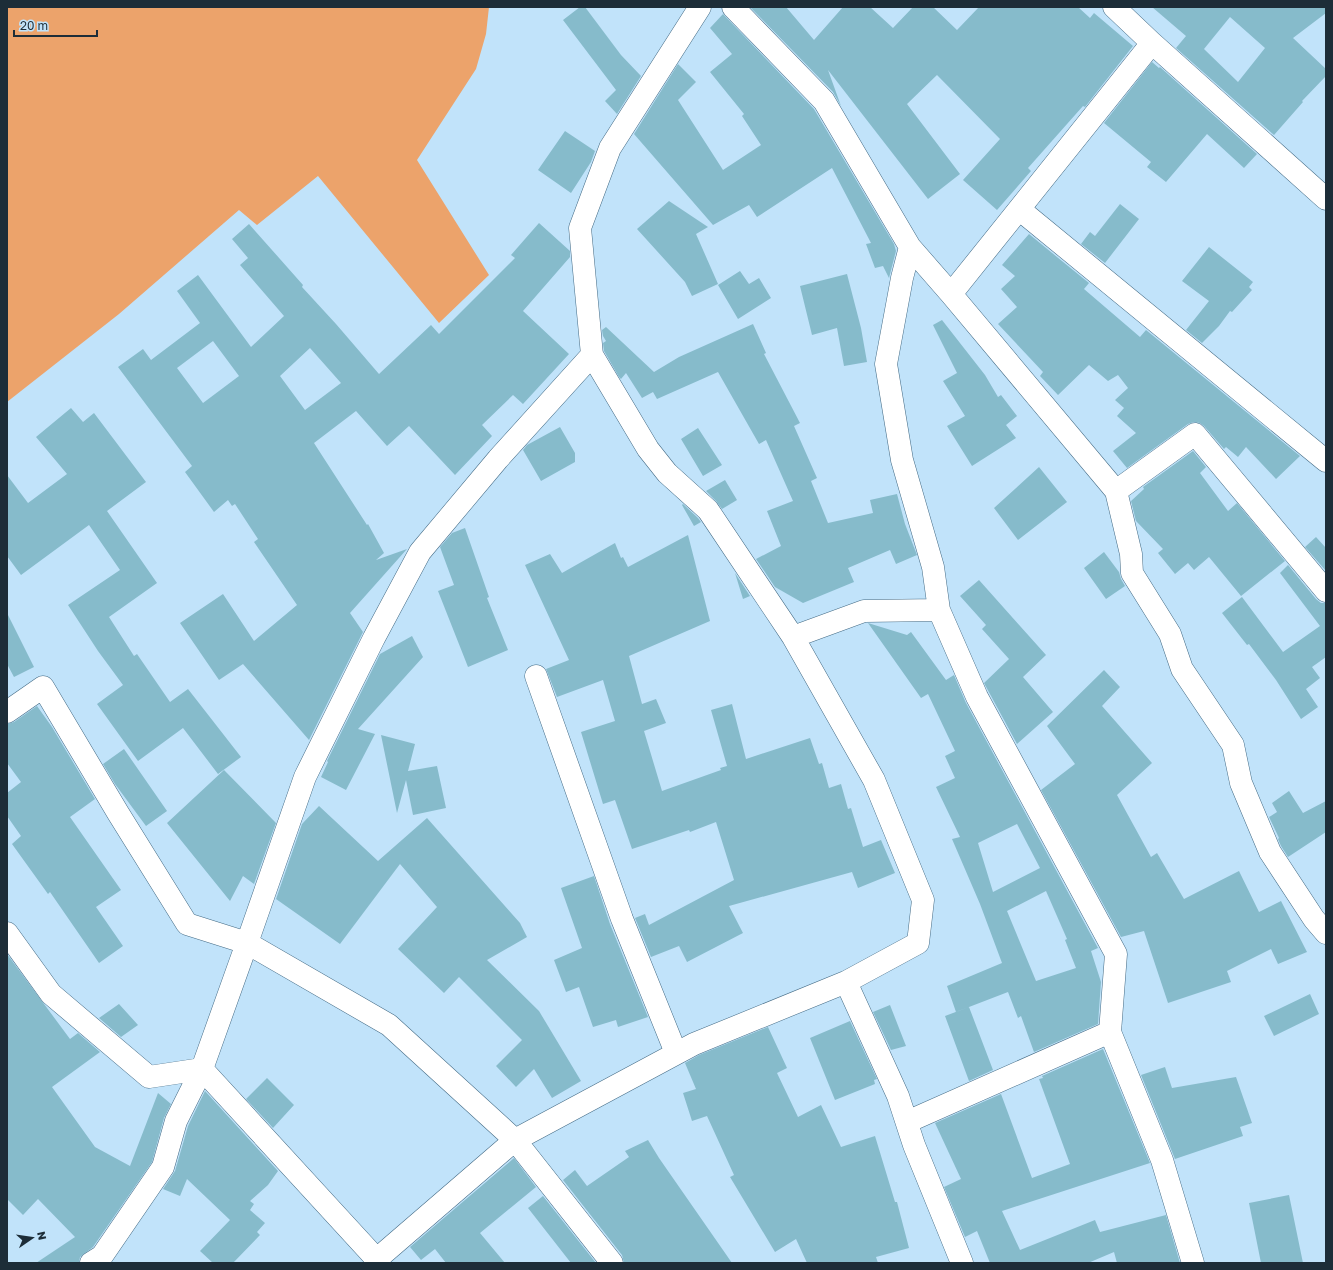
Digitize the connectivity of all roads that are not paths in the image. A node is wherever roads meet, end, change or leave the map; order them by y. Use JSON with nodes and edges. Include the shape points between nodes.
{"nodes":[{"id":1,"x":700,"y":7,"type":"edge"},
{"id":2,"x":733,"y":7,"type":"edge"},
{"id":3,"x":1114,"y":7,"type":"edge"},
{"id":4,"x":1152,"y":44,"type":"junction"},
{"id":5,"x":1326,"y":199,"type":"edge"},
{"id":6,"x":1020,"y":209,"type":"junction"},
{"id":7,"x":910,"y":247,"type":"junction"},
{"id":8,"x":951,"y":294,"type":"junction"},
{"id":9,"x":592,"y":355,"type":"junction"},
{"id":10,"x":1326,"y":461,"type":"edge"},
{"id":11,"x":1116,"y":491,"type":"junction"},
{"id":12,"x":1326,"y":591,"type":"edge"},
{"id":13,"x":939,"y":610,"type":"junction"},
{"id":14,"x":793,"y":637,"type":"junction"},
{"id":15,"x":536,"y":676,"type":"dead end"},
{"id":16,"x":7,"y":712,"type":"edge"},
{"id":17,"x":7,"y":933,"type":"edge"},
{"id":18,"x":1326,"y":933,"type":"edge"},
{"id":19,"x":247,"y":943,"type":"junction"},
{"id":20,"x":846,"y":982,"type":"junction"},
{"id":21,"x":1110,"y":1032,"type":"junction"},
{"id":22,"x":676,"y":1053,"type":"junction"},
{"id":23,"x":202,"y":1069,"type":"junction"},
{"id":24,"x":907,"y":1122,"type":"junction"},
{"id":25,"x":515,"y":1140,"type":"junction"},
{"id":26,"x":378,"y":1261,"type":"edge"},
{"id":27,"x":91,"y":1263,"type":"edge"},
{"id":28,"x":612,"y":1263,"type":"edge"},
{"id":29,"x":962,"y":1263,"type":"edge"},
{"id":30,"x":1193,"y":1263,"type":"edge"}],
"edges":[{"from":1,"to":9,"type":"street","via":[[610,148],[580,228]]},
{"from":2,"to":7,"type":"street","via":[[824,101]]},
{"from":3,"to":4,"type":"street"},
{"from":4,"to":5,"type":"street"},
{"from":4,"to":6,"type":"street"},
{"from":6,"to":8,"type":"street"},
{"from":6,"to":10,"type":"street"},
{"from":7,"to":8,"type":"street"},
{"from":7,"to":13,"type":"street","via":[[886,364],[902,460],[933,567]]},
{"from":8,"to":11,"type":"street"},
{"from":9,"to":14,"type":"street","via":[[648,449],[667,473],[708,510]]},
{"from":9,"to":19,"type":"street","via":[[498,459],[420,552],[304,777]]},
{"from":11,"to":12,"type":"street","via":[[1195,434]]},
{"from":11,"to":18,"type":"street","via":[[1131,554],[1132,573],[1170,634],[1182,669],[1233,745],[1241,783],[1270,852]]},
{"from":13,"to":14,"type":"street","via":[[864,611]]},
{"from":13,"to":21,"type":"street","via":[[977,697],[1116,954]]},
{"from":14,"to":20,"type":"street","via":[[874,780],[922,900],[918,943]]},
{"from":15,"to":22,"type":"street","via":[[622,919]]},
{"from":16,"to":19,"type":"street","via":[[43,687],[187,924]]},
{"from":17,"to":23,"type":"street","via":[[51,994],[149,1077]]},
{"from":19,"to":23,"type":"street"},
{"from":19,"to":25,"type":"street","via":[[389,1025]]},
{"from":20,"to":22,"type":"street"},
{"from":20,"to":24,"type":"street","via":[[898,1096]]},
{"from":21,"to":24,"type":"street"},
{"from":21,"to":30,"type":"street","via":[[1162,1160]]},
{"from":22,"to":25,"type":"street"},
{"from":23,"to":26,"type":"street"},
{"from":23,"to":27,"type":"street","via":[[176,1121],[163,1167],[102,1256]]},
{"from":24,"to":29,"type":"street"},
{"from":25,"to":26,"type":"street"},
{"from":25,"to":28,"type":"street"}]}
